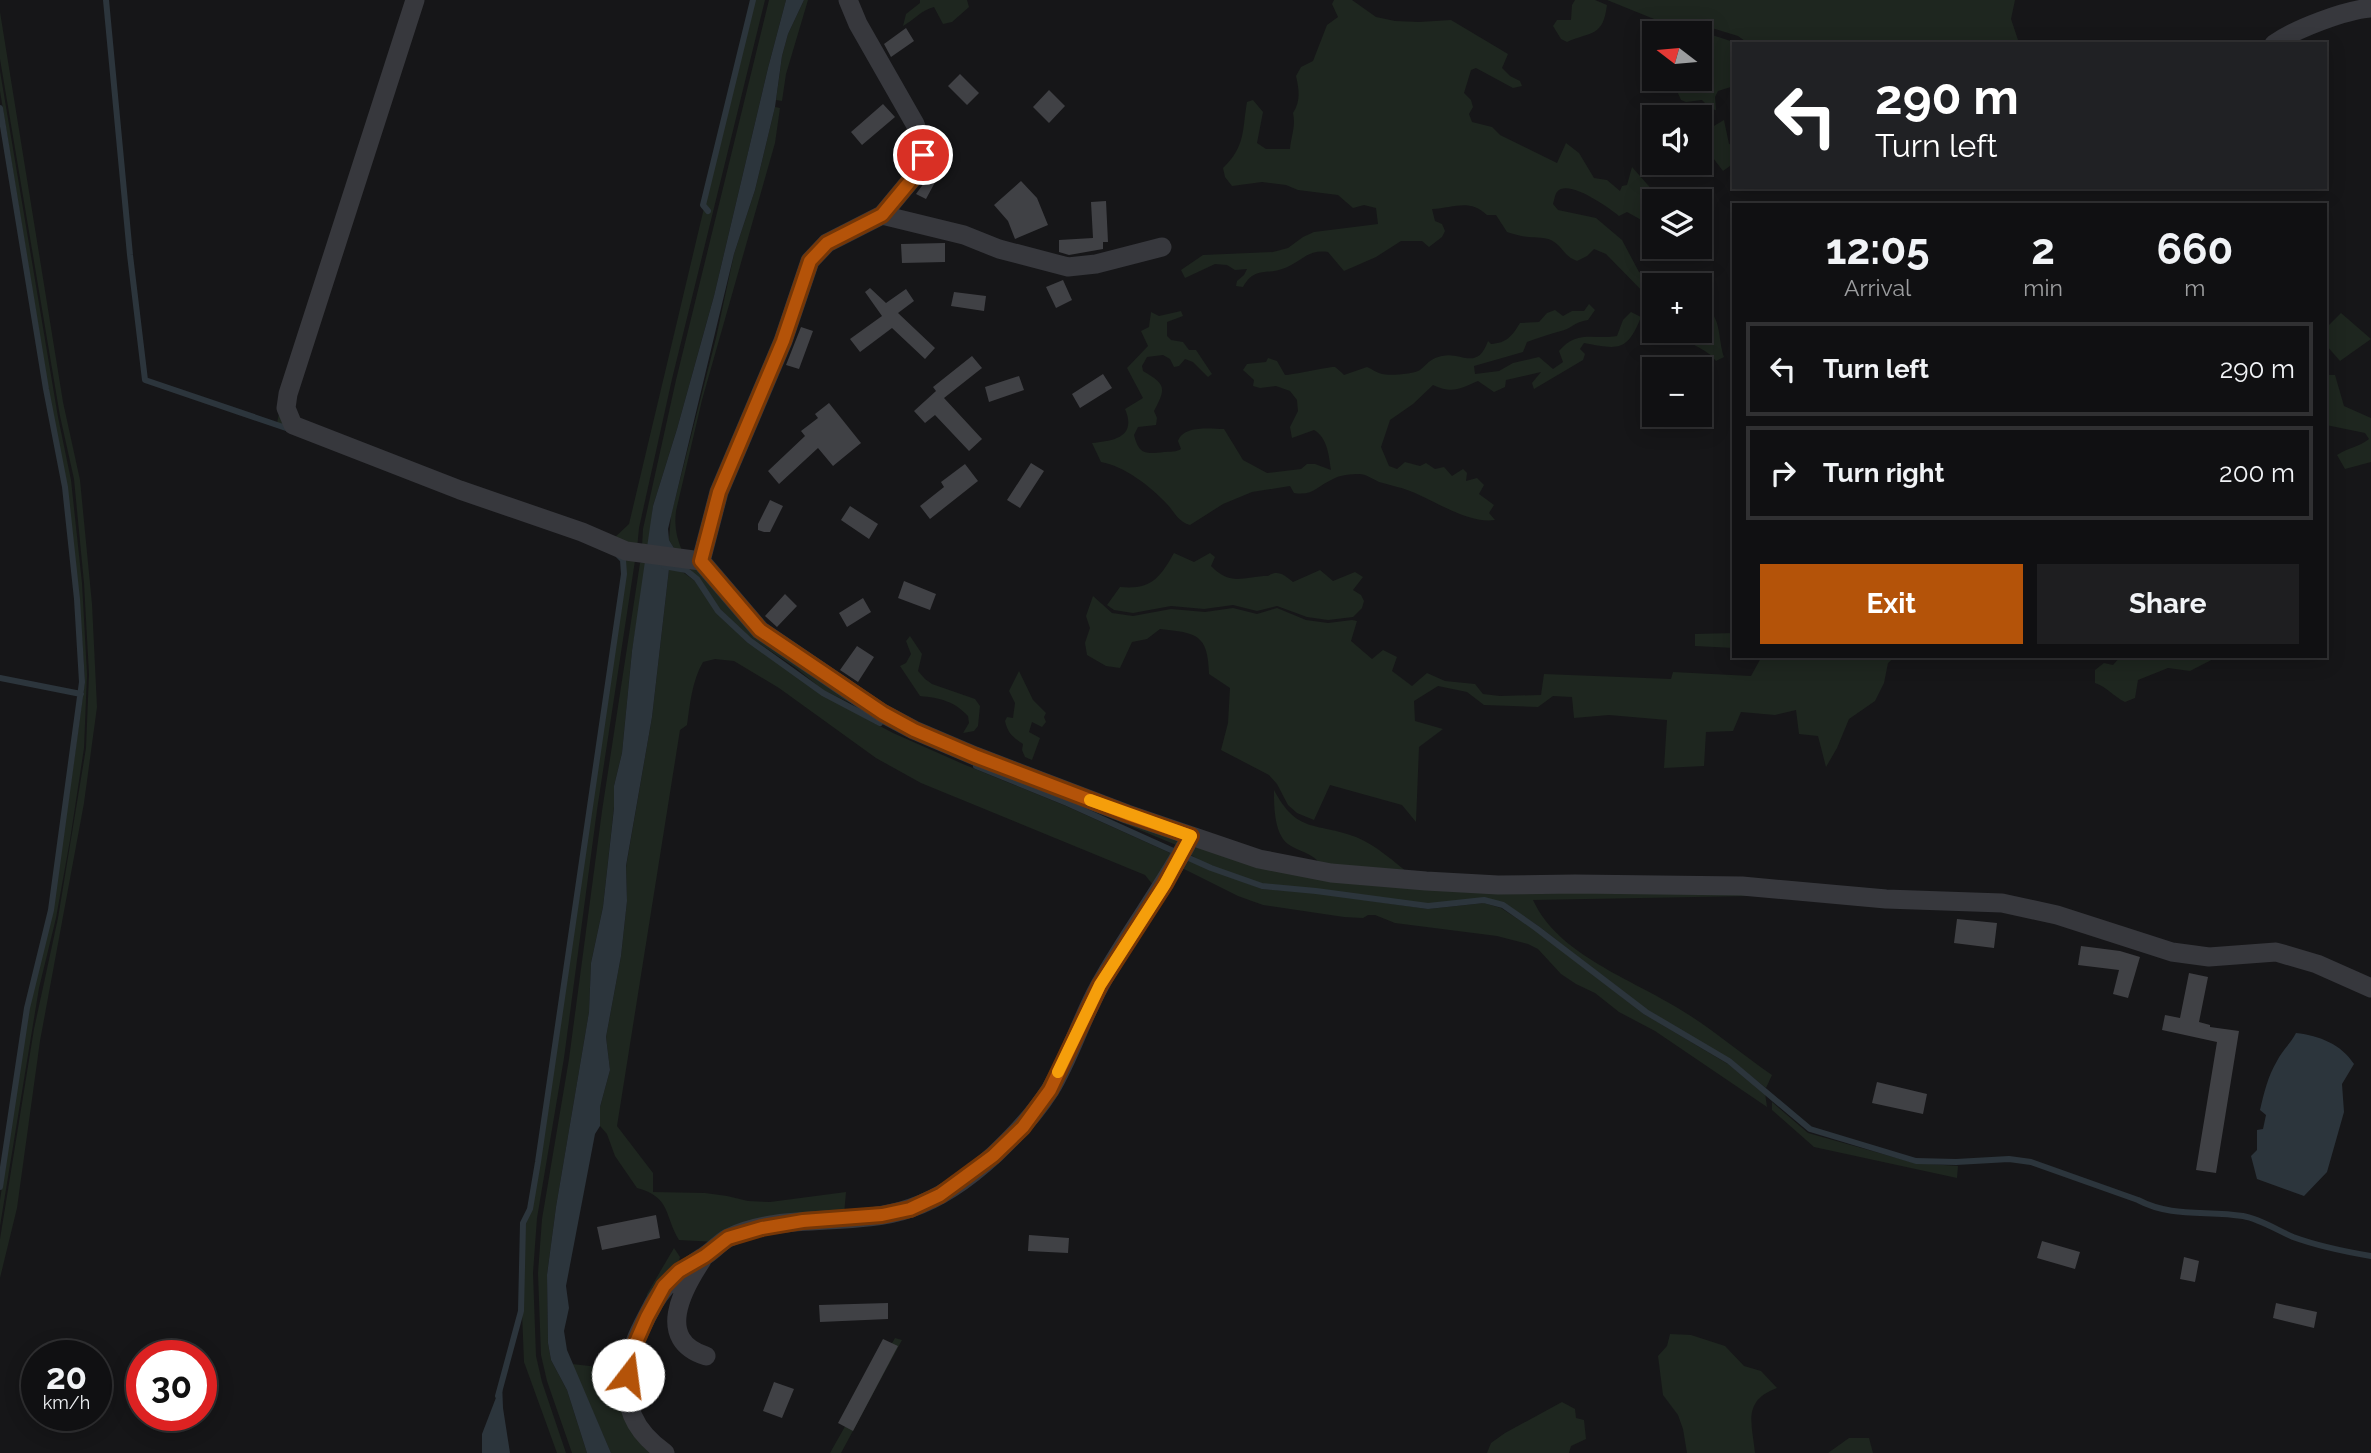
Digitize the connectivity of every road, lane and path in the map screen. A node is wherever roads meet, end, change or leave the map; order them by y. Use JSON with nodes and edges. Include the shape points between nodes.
{"nodes":[{"id":1,"x":415,"y":0,"type":"edge"},
{"id":2,"x":848,"y":0,"type":"edge"},
{"id":3,"x":2371,"y":8,"type":"edge"},
{"id":4,"x":2277,"y":42,"type":"edge"},
{"id":5,"x":882,"y":215,"type":"junction"},
{"id":6,"x":1162,"y":247,"type":"dead end"},
{"id":7,"x":691,"y":559,"type":"junction"},
{"id":8,"x":1185,"y":847,"type":"junction"},
{"id":9,"x":2371,"y":988,"type":"edge"},
{"id":10,"x":705,"y":1256,"type":"junction"},
{"id":11,"x":706,"y":1356,"type":"dead end"},
{"id":12,"x":665,"y":1453,"type":"edge"}],
"edges":[{"from":1,"to":7,"type":"street","via":[[288,394],[288,418],[306,432],[626,551]]},
{"from":2,"to":5,"type":"street","via":[[923,147],[916,174]]},
{"from":3,"to":4,"type":"street"},
{"from":5,"to":6,"type":"street","via":[[1068,267]]},
{"from":5,"to":7,"type":"street","via":[[827,243],[810,261],[783,341]]},
{"from":7,"to":8,"type":"street","via":[[760,630],[883,713],[975,756],[1127,814]]},
{"from":8,"to":9,"type":"street","via":[[1331,873],[1498,885],[1742,886],[1805,894],[2002,903],[2057,915],[2172,952],[2209,957],[2276,951]]},
{"from":8,"to":10,"type":"street","via":[[1100,985],[1050,1090],[1023,1127],[993,1156],[940,1195],[910,1209],[762,1228],[728,1238]]},
{"from":10,"to":11,"type":"street","via":[[680,1299],[675,1320],[687,1347]]},
{"from":10,"to":12,"type":"street","via":[[664,1286],[629,1358],[626,1391],[630,1411],[640,1429]]}]}
